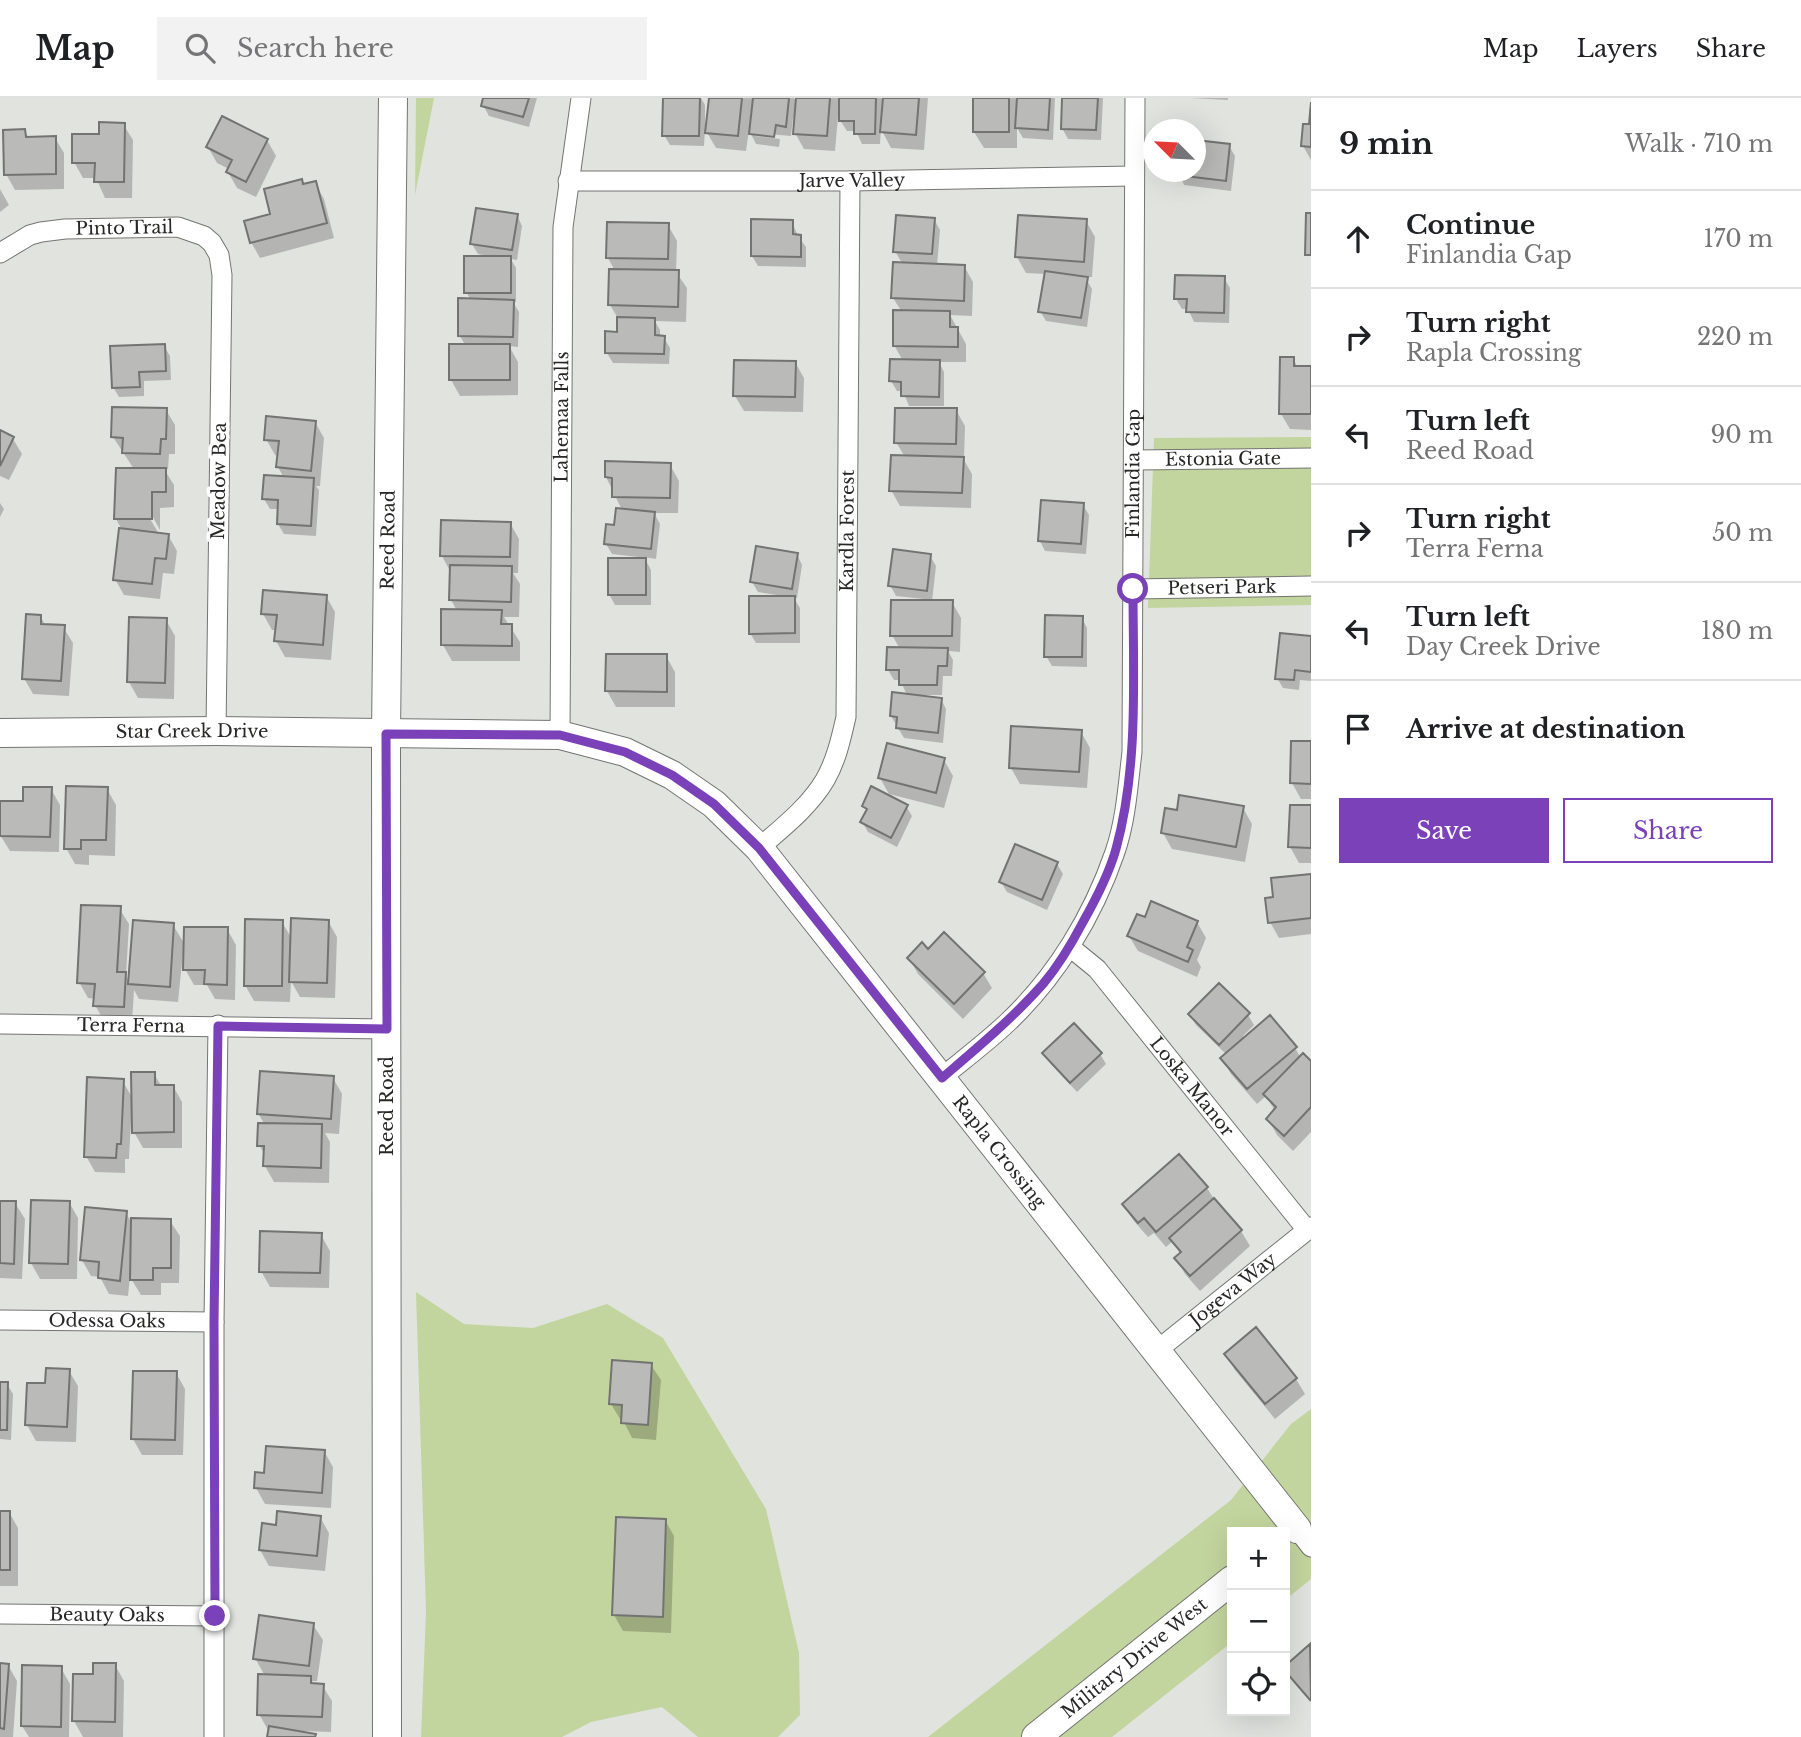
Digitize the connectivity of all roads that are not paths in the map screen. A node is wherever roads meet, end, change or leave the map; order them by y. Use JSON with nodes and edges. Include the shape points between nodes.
{"nodes":[{"id":1,"x":393,"y":98,"type":"edge"},
{"id":2,"x":581,"y":98,"type":"edge"},
{"id":3,"x":1135,"y":98,"type":"edge"},
{"id":4,"x":1134,"y":176,"type":"junction"},
{"id":5,"x":568,"y":181,"type":"junction"},
{"id":6,"x":850,"y":181,"type":"junction"},
{"id":7,"x":204,"y":236,"type":"joint"},
{"id":8,"x":0,"y":253,"type":"edge"},
{"id":9,"x":1311,"y":458,"type":"edge"},
{"id":10,"x":1135,"y":460,"type":"junction"},
{"id":11,"x":1311,"y":586,"type":"edge"},
{"id":12,"x":1133,"y":589,"type":"junction"},
{"id":13,"x":216,"y":732,"type":"junction"},
{"id":14,"x":0,"y":733,"type":"edge"},
{"id":15,"x":386,"y":734,"type":"junction"},
{"id":16,"x":560,"y":735,"type":"junction"},
{"id":17,"x":759,"y":848,"type":"junction"},
{"id":18,"x":1070,"y":947,"type":"junction"},
{"id":19,"x":0,"y":1024,"type":"edge"},
{"id":20,"x":218,"y":1026,"type":"junction"},
{"id":21,"x":387,"y":1029,"type":"junction"},
{"id":22,"x":942,"y":1078,"type":"junction"},
{"id":23,"x":1309,"y":1228,"type":"edge"},
{"id":24,"x":0,"y":1320,"type":"edge"},
{"id":25,"x":214,"y":1322,"type":"junction"},
{"id":26,"x":1155,"y":1352,"type":"junction"},
{"id":27,"x":1301,"y":1533,"type":"edge"},
{"id":28,"x":1227,"y":1584,"type":"edge"},
{"id":29,"x":0,"y":1614,"type":"edge"},
{"id":30,"x":215,"y":1616,"type":"junction"},
{"id":31,"x":214,"y":1737,"type":"edge"},
{"id":32,"x":387,"y":1737,"type":"edge"},
{"id":33,"x":1036,"y":1737,"type":"edge"}],
"edges":[{"from":1,"to":15,"type":"street","name":"Reed Road"},
{"from":2,"to":5,"type":"street","name":"Lahemaa Falls"},
{"from":3,"to":4,"type":"street","name":"Finlandia Gap"},
{"from":4,"to":6,"type":"street","name":"Jarve Valley"},
{"from":4,"to":10,"type":"street","name":"Finlandia Gap"},
{"from":5,"to":6,"type":"street","name":"Jarve Valley"},
{"from":5,"to":16,"type":"street","name":"Lahemaa Falls","via":[[563,227]]},
{"from":6,"to":17,"type":"street","name":"Kardla Forest","via":[[846,718],[824,782]]},
{"from":7,"to":8,"type":"street","name":"Pinto Trail","via":[[178,227],[65,229],[22,239]]},
{"from":7,"to":13,"type":"street","name":"Meadow Bea","via":[[219,255],[222,275]]},
{"from":9,"to":10,"type":"street","name":"Estonia Gate"},
{"from":10,"to":12,"type":"street","name":"Finlandia Gap"},
{"from":11,"to":12,"type":"street","name":"Petseri Park"},
{"from":12,"to":18,"type":"street","name":"Finlandia Gap","via":[[1132,752],[1126,802],[1116,850]]},
{"from":13,"to":14,"type":"street","name":"Star Creek Drive"},
{"from":13,"to":15,"type":"street","name":"Star Creek Drive"},
{"from":15,"to":16,"type":"street","name":"Rapla Crossing"},
{"from":15,"to":21,"type":"street","name":"Reed Road"},
{"from":16,"to":17,"type":"street","name":"Rapla Crossing","via":[[625,752],[672,775],[714,804]]},
{"from":17,"to":22,"type":"street","name":"Rapla Crossing"},
{"from":18,"to":22,"type":"street","name":"Finlandia Gap","via":[[1008,1023]]},
{"from":18,"to":23,"type":"street","name":"Loska Manor","via":[[1097,969]]},
{"from":19,"to":20,"type":"street","name":"Terra Ferna"},
{"from":20,"to":21,"type":"street","name":"Terra Ferna"},
{"from":20,"to":25,"type":"street"},
{"from":21,"to":32,"type":"street","name":"Reed Road"},
{"from":22,"to":26,"type":"street","name":"Rapla Crossing"},
{"from":23,"to":26,"type":"street","name":"Jogeva Way"},
{"from":24,"to":25,"type":"street","name":"Odessa Oaks"},
{"from":25,"to":30,"type":"street"},
{"from":26,"to":27,"type":"street","name":"Rapla Crossing"},
{"from":28,"to":33,"type":"street","name":"Military Drive West"},
{"from":29,"to":30,"type":"street","name":"Beauty Oaks"},
{"from":30,"to":31,"type":"street"}]}
